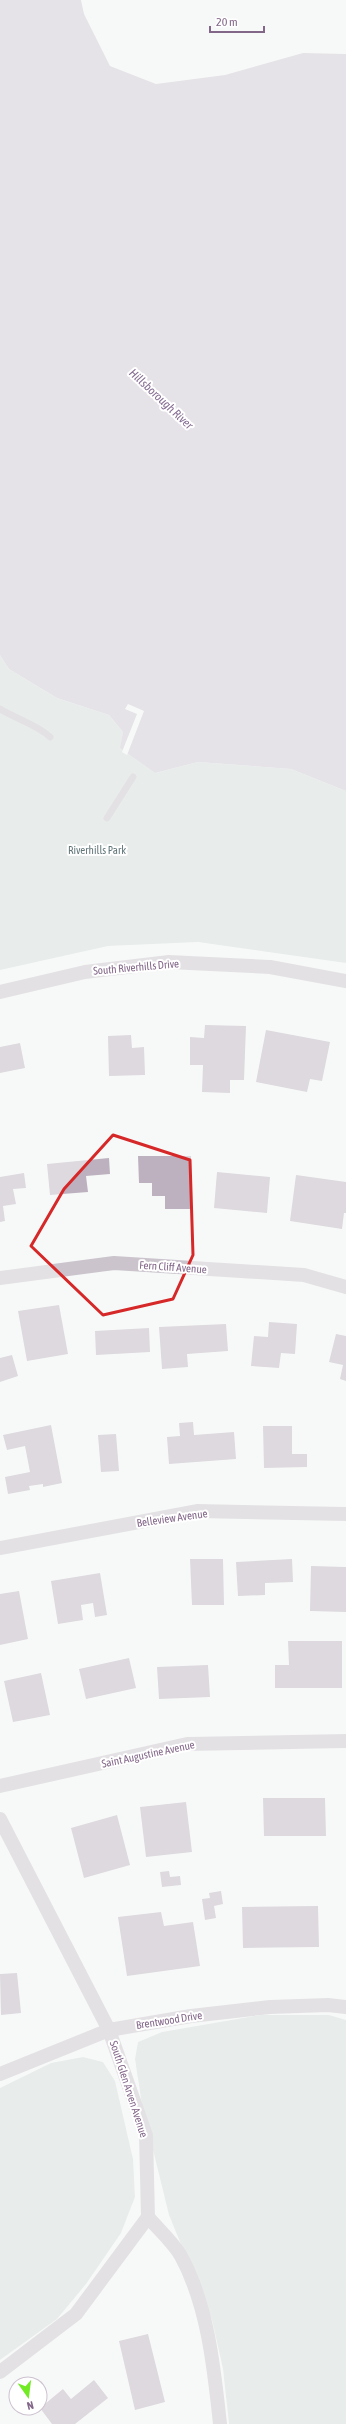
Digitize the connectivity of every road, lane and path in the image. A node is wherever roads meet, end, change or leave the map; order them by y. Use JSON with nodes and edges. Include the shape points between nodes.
{"nodes":[{"id":1,"x":0,"y":709,"type":"edge"},
{"id":2,"x":50,"y":737,"type":"dead end"},
{"id":3,"x":133,"y":777,"type":"dead end"},
{"id":4,"x":107,"y":818,"type":"dead end"},
{"id":5,"x":346,"y":981,"type":"edge"},
{"id":6,"x":0,"y":992,"type":"edge"},
{"id":7,"x":0,"y":1278,"type":"edge"},
{"id":8,"x":346,"y":1287,"type":"edge"},
{"id":9,"x":346,"y":1514,"type":"edge"},
{"id":10,"x":0,"y":1548,"type":"edge"},
{"id":11,"x":346,"y":1741,"type":"edge"},
{"id":12,"x":0,"y":1786,"type":"edge"},
{"id":13,"x":0,"y":1819,"type":"edge"},
{"id":14,"x":346,"y":2007,"type":"edge"},
{"id":15,"x":109,"y":2030,"type":"junction"},
{"id":16,"x":0,"y":2074,"type":"edge"},
{"id":17,"x":148,"y":2217,"type":"junction"},
{"id":18,"x":0,"y":2372,"type":"edge"},
{"id":19,"x":220,"y":2424,"type":"edge"}],
"edges":[{"from":1,"to":2,"type":"lane","via":[[43,730]]},
{"from":3,"to":4,"type":"lane"},
{"from":5,"to":6,"type":"street","name":"South Riverhills Drive","via":[[270,967],[169,962],[85,972]]},
{"from":7,"to":8,"type":"street","name":"Fern Cliff Avenue","via":[[114,1262],[304,1275]]},
{"from":9,"to":10,"type":"street","name":"Belleview Avenue","via":[[198,1511]]},
{"from":11,"to":12,"type":"street","name":"Saint Augustine Avenue","via":[[187,1744]]},
{"from":13,"to":15,"type":"street","name":"South Glen Arven Avenue"},
{"from":14,"to":15,"type":"street","name":"Brentwood Drive","via":[[270,2007],[191,2016]]},
{"from":15,"to":16,"type":"street","name":"Brentwood Drive"},
{"from":15,"to":17,"type":"street","name":"South Glen Arven Avenue","via":[[146,2134]]},
{"from":17,"to":18,"type":"street","via":[[76,2314]]},
{"from":17,"to":19,"type":"street","via":[[180,2255],[199,2299],[215,2376]]}]}
